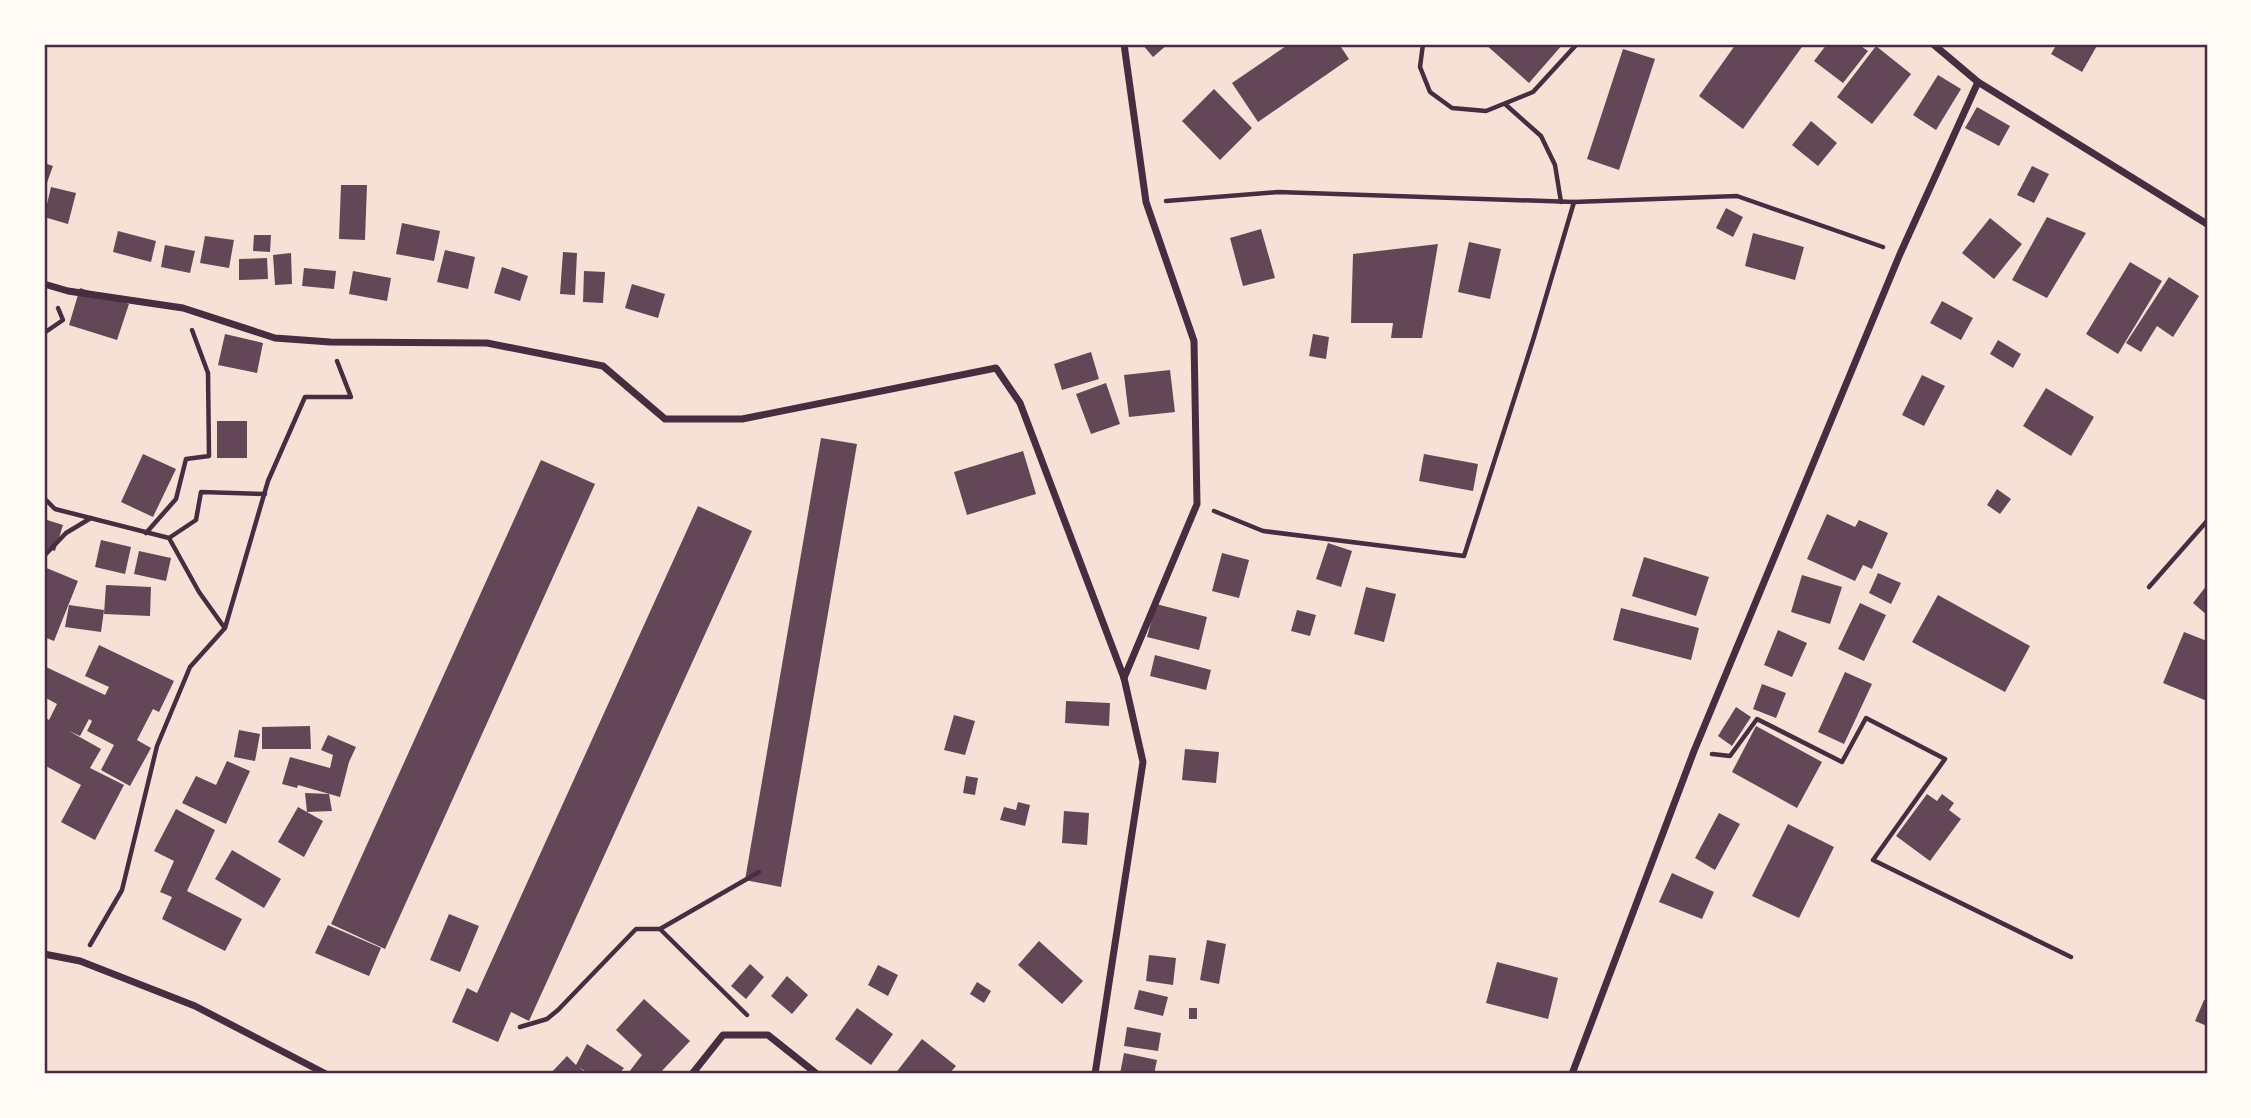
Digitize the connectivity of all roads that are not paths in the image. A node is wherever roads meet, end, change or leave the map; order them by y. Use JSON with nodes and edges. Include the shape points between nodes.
{"nodes":[{"id":1,"x":1124,"y":44,"type":"edge"},
{"id":2,"x":1933,"y":44,"type":"edge"},
{"id":3,"x":1979,"y":82,"type":"junction"},
{"id":4,"x":2207,"y":224,"type":"edge"},
{"id":5,"x":47,"y":286,"type":"edge"},
{"id":6,"x":1124,"y":678,"type":"junction"},
{"id":7,"x":44,"y":954,"type":"edge"},
{"id":8,"x":326,"y":1074,"type":"edge"},
{"id":9,"x":692,"y":1074,"type":"edge"},
{"id":10,"x":817,"y":1074,"type":"edge"},
{"id":11,"x":1095,"y":1074,"type":"edge"},
{"id":12,"x":1572,"y":1074,"type":"edge"}],
"edges":[{"from":1,"to":6,"type":"street","via":[[1146,202],[1194,341],[1197,503]]},
{"from":2,"to":3,"type":"street"},
{"from":3,"to":4,"type":"street"},
{"from":3,"to":12,"type":"street","via":[[1900,254],[1694,751]]},
{"from":5,"to":6,"type":"street","via":[[183,308],[275,338],[486,343],[603,366],[665,419],[742,418],[996,368],[1020,404]]},
{"from":6,"to":11,"type":"street","via":[[1143,762]]},
{"from":7,"to":8,"type":"street","via":[[80,961],[195,1006]]},
{"from":9,"to":10,"type":"street","via":[[723,1035],[768,1035]]}]}
